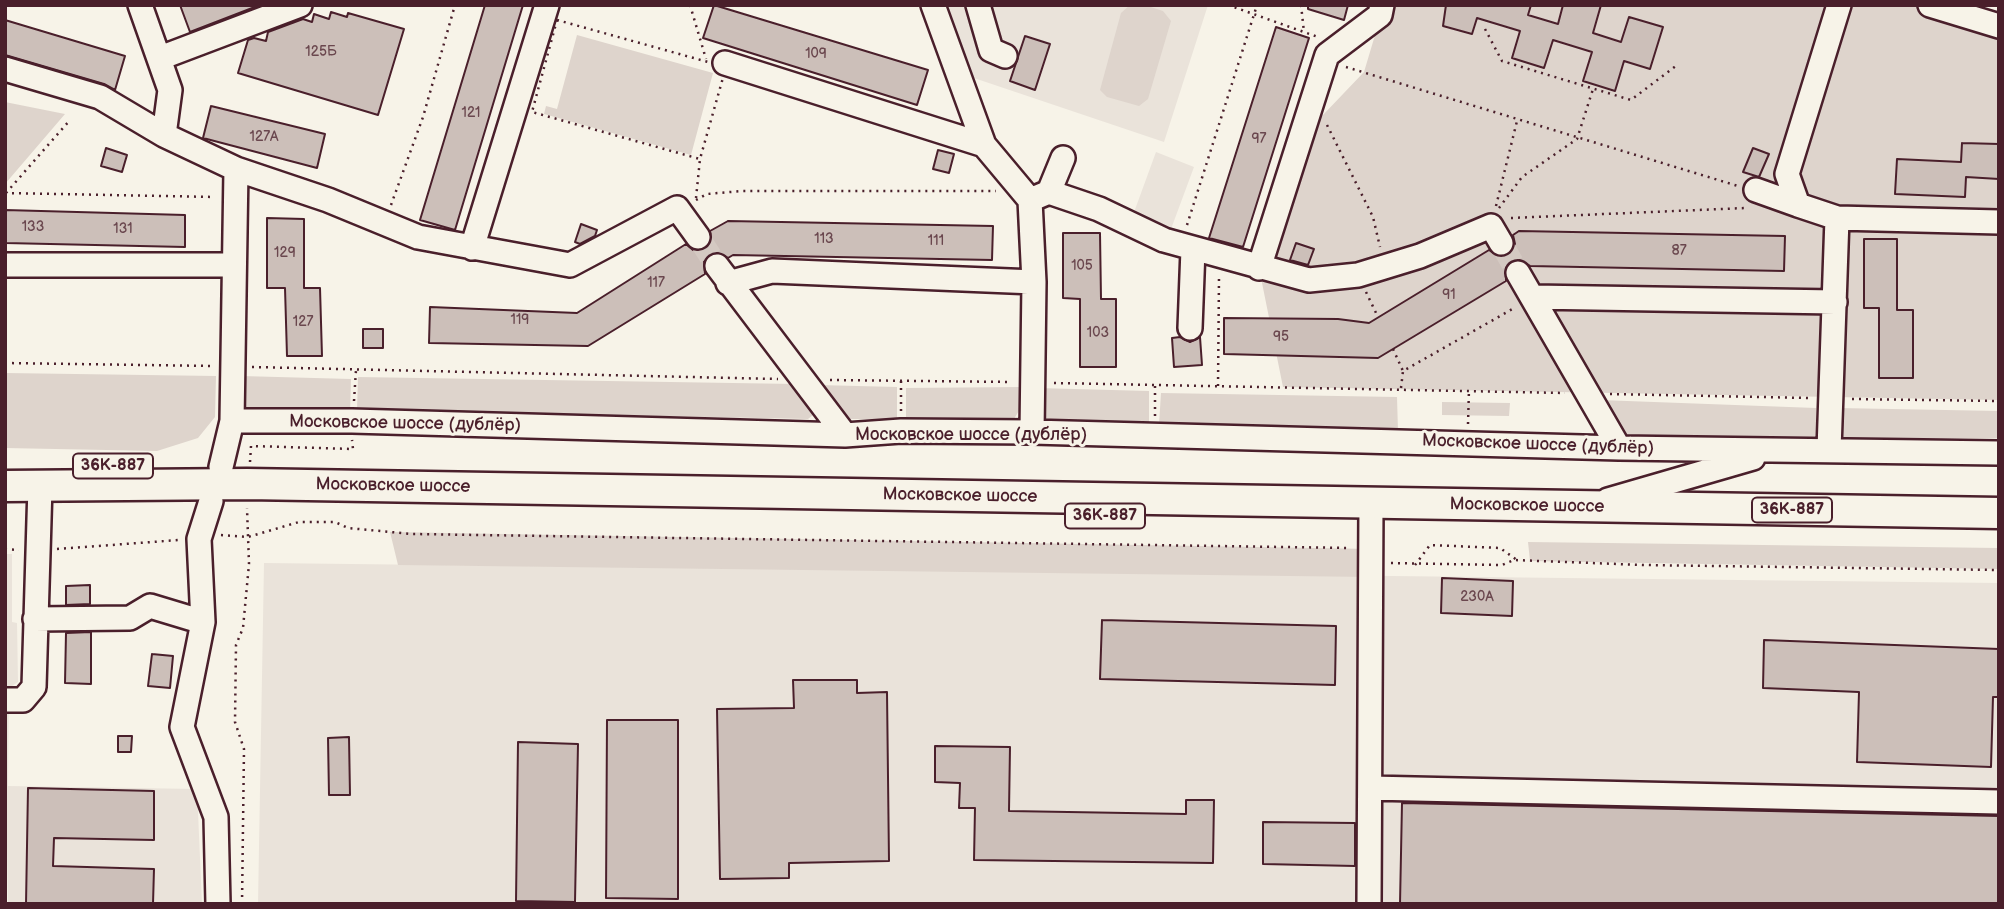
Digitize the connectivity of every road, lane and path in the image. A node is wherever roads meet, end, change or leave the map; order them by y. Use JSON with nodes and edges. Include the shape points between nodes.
{"nodes":[{"id":1,"x":140,"y":5,"type":"edge"},
{"id":2,"x":300,"y":5,"type":"edge"},
{"id":3,"x":455,"y":5,"type":"edge"},
{"id":4,"x":547,"y":5,"type":"edge"},
{"id":5,"x":690,"y":5,"type":"edge"},
{"id":6,"x":933,"y":5,"type":"edge"},
{"id":7,"x":978,"y":5,"type":"edge"},
{"id":8,"x":1228,"y":5,"type":"edge"},
{"id":9,"x":1257,"y":5,"type":"edge"},
{"id":10,"x":1301,"y":5,"type":"edge"},
{"id":11,"x":1382,"y":5,"type":"edge"},
{"id":12,"x":1839,"y":5,"type":"edge"},
{"id":13,"x":1930,"y":5,"type":"edge"},
{"id":14,"x":1254,"y":14,"type":"junction"},
{"id":15,"x":1999,"y":26,"type":"edge"},
{"id":16,"x":1485,"y":29,"type":"dead end"},
{"id":17,"x":1304,"y":32,"type":"junction"},
{"id":18,"x":1334,"y":53,"type":"junction"},
{"id":19,"x":1005,"y":56,"type":"dead end"},
{"id":20,"x":160,"y":58,"type":"junction"},
{"id":21,"x":715,"y":63,"type":"junction"},
{"id":22,"x":1677,"y":65,"type":"dead end"},
{"id":23,"x":5,"y":69,"type":"edge"},
{"id":24,"x":1593,"y":89,"type":"junction"},
{"id":25,"x":1313,"y":99,"type":"junction"},
{"id":26,"x":70,"y":120,"type":"dead end"},
{"id":27,"x":1517,"y":120,"type":"junction"},
{"id":28,"x":164,"y":135,"type":"junction"},
{"id":29,"x":1577,"y":139,"type":"junction"},
{"id":30,"x":984,"y":145,"type":"junction"},
{"id":31,"x":1063,"y":158,"type":"dead end"},
{"id":32,"x":700,"y":159,"type":"junction"},
{"id":33,"x":236,"y":169,"type":"junction"},
{"id":34,"x":6,"y":192,"type":"edge"},
{"id":35,"x":1034,"y":194,"type":"junction"},
{"id":36,"x":235,"y":198,"type":"junction"},
{"id":37,"x":1756,"y":199,"type":"junction"},
{"id":38,"x":686,"y":204,"type":"junction"},
{"id":39,"x":1798,"y":205,"type":"junction"},
{"id":40,"x":1837,"y":218,"type":"junction"},
{"id":41,"x":1999,"y":222,"type":"edge"},
{"id":42,"x":385,"y":223,"type":"junction"},
{"id":43,"x":1496,"y":235,"type":"joint"},
{"id":44,"x":698,"y":237,"type":"tunnel mouth"},
{"id":45,"x":1187,"y":247,"type":"junction"},
{"id":46,"x":472,"y":248,"type":"junction"},
{"id":47,"x":1219,"y":257,"type":"junction"},
{"id":48,"x":5,"y":265,"type":"edge"},
{"id":49,"x":234,"y":265,"type":"junction"},
{"id":50,"x":1385,"y":267,"type":"junction"},
{"id":51,"x":1259,"y":268,"type":"junction"},
{"id":52,"x":1518,"y":273,"type":"tunnel mouth"},
{"id":53,"x":1358,"y":275,"type":"junction"},
{"id":54,"x":1034,"y":282,"type":"junction"},
{"id":55,"x":1533,"y":297,"type":"junction"},
{"id":56,"x":1835,"y":302,"type":"junction"},
{"id":57,"x":1378,"y":317,"type":"dead end"},
{"id":58,"x":1190,"y":328,"type":"dead end"},
{"id":59,"x":1393,"y":349,"type":"dead end"},
{"id":60,"x":5,"y":363,"type":"edge"},
{"id":61,"x":232,"y":367,"type":"junction"},
{"id":62,"x":356,"y":369,"type":"junction"},
{"id":63,"x":1403,"y":371,"type":"junction"},
{"id":64,"x":800,"y":380,"type":"junction"},
{"id":65,"x":901,"y":382,"type":"junction"},
{"id":66,"x":1032,"y":383,"type":"junction"},
{"id":67,"x":1219,"y":386,"type":"junction"},
{"id":68,"x":1402,"y":388,"type":"junction"},
{"id":69,"x":1469,"y":389,"type":"junction"},
{"id":70,"x":1587,"y":394,"type":"junction"},
{"id":71,"x":1830,"y":398,"type":"junction"},
{"id":72,"x":1999,"y":401,"type":"edge"},
{"id":73,"x":353,"y":412,"type":"dead end"},
{"id":74,"x":232,"y":421,"type":"junction"},
{"id":75,"x":901,"y":431,"type":"junction"},
{"id":76,"x":1032,"y":432,"type":"junction"},
{"id":77,"x":845,"y":435,"type":"junction"},
{"id":78,"x":352,"y":437,"type":"dead end"},
{"id":79,"x":1467,"y":443,"type":"junction"},
{"id":80,"x":251,"y":446,"type":"dead end"},
{"id":81,"x":1619,"y":448,"type":"junction"},
{"id":82,"x":1829,"y":450,"type":"junction"},
{"id":83,"x":1776,"y":451,"type":"junction"},
{"id":84,"x":1999,"y":453,"type":"edge"},
{"id":85,"x":5,"y":465,"type":"edge"},
{"id":86,"x":217,"y":484,"type":"junction"},
{"id":87,"x":5,"y":486,"type":"edge"},
{"id":88,"x":1641,"y":491,"type":"junction"},
{"id":89,"x":40,"y":494,"type":"junction"},
{"id":90,"x":1999,"y":495,"type":"edge"},
{"id":91,"x":5,"y":501,"type":"edge"},
{"id":92,"x":1585,"y":507,"type":"junction"},
{"id":93,"x":1999,"y":513,"type":"edge"},
{"id":94,"x":1371,"y":524,"type":"junction"},
{"id":95,"x":1999,"y":530,"type":"edge"},
{"id":96,"x":248,"y":537,"type":"junction"},
{"id":97,"x":198,"y":539,"type":"junction"},
{"id":98,"x":5,"y":549,"type":"edge"},
{"id":99,"x":38,"y":550,"type":"junction"},
{"id":100,"x":1517,"y":560,"type":"junction"},
{"id":101,"x":1415,"y":565,"type":"junction"},
{"id":102,"x":1999,"y":570,"type":"edge"},
{"id":103,"x":35,"y":619,"type":"junction"},
{"id":104,"x":203,"y":622,"type":"junction"},
{"id":105,"x":5,"y":700,"type":"edge"},
{"id":106,"x":1370,"y":788,"type":"junction"},
{"id":107,"x":1999,"y":802,"type":"edge"},
{"id":108,"x":218,"y":904,"type":"edge"},
{"id":109,"x":242,"y":904,"type":"edge"},
{"id":110,"x":1369,"y":904,"type":"edge"}],
"edges":[{"from":1,"to":20,"type":"street"},
{"from":2,"to":20,"type":"street"},
{"from":3,"to":42,"type":"path","via":[[423,117]]},
{"from":4,"to":46,"type":"street"},
{"from":5,"to":21,"type":"path"},
{"from":6,"to":30,"type":"street"},
{"from":7,"to":19,"type":"street","via":[[991,50]]},
{"from":8,"to":14,"type":"path"},
{"from":9,"to":14,"type":"path"},
{"from":10,"to":17,"type":"path"},
{"from":11,"to":18,"type":"street","via":[[1380,15]]},
{"from":12,"to":39,"type":"street","via":[[1787,174]]},
{"from":13,"to":15,"type":"street"},
{"from":14,"to":17,"type":"path"},
{"from":14,"to":45,"type":"path"},
{"from":16,"to":24,"type":"path","via":[[1502,61]]},
{"from":17,"to":18,"type":"path"},
{"from":18,"to":25,"type":"street"},
{"from":18,"to":27,"type":"path"},
{"from":20,"to":28,"type":"street","via":[[170,90]]},
{"from":21,"to":30,"type":"street"},
{"from":21,"to":32,"type":"path","via":[[726,67]]},
{"from":21,"to":32,"type":"path","via":[[557,20],[532,112]]},
{"from":22,"to":24,"type":"path","via":[[1631,100]]},
{"from":23,"to":28,"type":"street","via":[[100,97]]},
{"from":24,"to":29,"type":"path"},
{"from":25,"to":50,"type":"path","via":[[1373,217]]},
{"from":25,"to":51,"type":"street"},
{"from":26,"to":34,"type":"path"},
{"from":27,"to":29,"type":"path"},
{"from":27,"to":29,"type":"path","via":[[1494,215],[1522,177]]},
{"from":28,"to":33,"type":"street"},
{"from":29,"to":37,"type":"path","via":[[1714,181]]},
{"from":30,"to":35,"type":"street"},
{"from":31,"to":35,"type":"street"},
{"from":32,"to":38,"type":"path"},
{"from":33,"to":36,"type":"street"},
{"from":33,"to":42,"type":"street"},
{"from":34,"to":36,"type":"path"},
{"from":35,"to":38,"type":"path","via":[[742,191],[707,194]]},
{"from":35,"to":45,"type":"street","via":[[1099,209]]},
{"from":35,"to":54,"type":"street"},
{"from":36,"to":49,"type":"street"},
{"from":37,"to":39,"type":"street"},
{"from":37,"to":43,"type":"path","via":[[1493,219]]},
{"from":38,"to":44,"type":"street"},
{"from":38,"to":46,"type":"street","via":[[570,265]]},
{"from":39,"to":40,"type":"street"},
{"from":40,"to":41,"type":"street"},
{"from":40,"to":56,"type":"street"},
{"from":42,"to":46,"type":"street","via":[[418,237]]},
{"from":43,"to":50,"type":"street"},
{"from":45,"to":47,"type":"street"},
{"from":45,"to":58,"type":"street"},
{"from":47,"to":51,"type":"street"},
{"from":47,"to":67,"type":"path"},
{"from":48,"to":49,"type":"street"},
{"from":49,"to":61,"type":"street"},
{"from":50,"to":53,"type":"street"},
{"from":51,"to":53,"type":"street","via":[[1309,280]]},
{"from":52,"to":55,"type":"street"},
{"from":53,"to":57,"type":"path"},
{"from":54,"to":64,"type":"street","via":[[772,271],[723,275]]},
{"from":54,"to":66,"type":"street"},
{"from":55,"to":56,"type":"street"},
{"from":55,"to":63,"type":"path"},
{"from":55,"to":70,"type":"street"},
{"from":56,"to":71,"type":"street"},
{"from":59,"to":63,"type":"path"},
{"from":60,"to":61,"type":"path"},
{"from":61,"to":62,"type":"path"},
{"from":61,"to":74,"type":"street"},
{"from":62,"to":64,"type":"path"},
{"from":62,"to":73,"type":"path"},
{"from":63,"to":68,"type":"path"},
{"from":64,"to":65,"type":"path"},
{"from":64,"to":77,"type":"street"},
{"from":65,"to":66,"type":"path"},
{"from":65,"to":75,"type":"path"},
{"from":66,"to":67,"type":"path"},
{"from":66,"to":76,"type":"street"},
{"from":67,"to":68,"type":"path"},
{"from":68,"to":69,"type":"path"},
{"from":69,"to":70,"type":"path"},
{"from":69,"to":79,"type":"path"},
{"from":70,"to":71,"type":"path"},
{"from":70,"to":81,"type":"street"},
{"from":71,"to":72,"type":"path"},
{"from":71,"to":82,"type":"street"},
{"from":74,"to":77,"type":"street","name":"Московское шоссе (дублёр)"},
{"from":74,"to":86,"type":"street"},
{"from":75,"to":76,"type":"street","name":"Московское шоссе (дублёр)"},
{"from":75,"to":77,"type":"street","name":"Московское шоссе (дублёр)"},
{"from":76,"to":79,"type":"street","name":"Московское шоссе (дублёр)"},
{"from":78,"to":80,"type":"path","via":[[353,449]]},
{"from":79,"to":81,"type":"street","name":"Московское шоссе (дублёр)"},
{"from":81,"to":83,"type":"street","name":"Московское шоссе (дублёр)"},
{"from":82,"to":83,"type":"street","name":"Московское шоссе (дублёр)"},
{"from":82,"to":84,"type":"street","name":"Московское шоссе (дублёр)"},
{"from":83,"to":88,"type":"street","name":"Московское шоссе (дублёр)"},
{"from":85,"to":86,"type":"main road","name":"Московское шоссе","number":"36К-887"},
{"from":86,"to":88,"type":"main road","name":"Московское шоссе","number":"36К-887","via":[[855,481]]},
{"from":86,"to":89,"type":"main road","name":"Московское шоссе","number":"36К-887"},
{"from":86,"to":94,"type":"main road","name":"Московское шоссе","number":"36К-887"},
{"from":86,"to":97,"type":"street"},
{"from":87,"to":89,"type":"main road","name":"Московское шоссе","number":"36К-887"},
{"from":88,"to":90,"type":"main road","name":"Московское шоссе","number":"36К-887"},
{"from":88,"to":92,"type":"street","name":"Московское шоссе (дублёр)"},
{"from":89,"to":91,"type":"main road","name":"Московское шоссе","number":"36К-887"},
{"from":89,"to":99,"type":"street"},
{"from":92,"to":93,"type":"main road","name":"Московское шоссе","number":"36К-887"},
{"from":92,"to":94,"type":"main road","name":"Московское шоссе","number":"36К-887"},
{"from":94,"to":95,"type":"main road","name":"Московское шоссе","number":"36К-887"},
{"from":94,"to":96,"type":"path","via":[[412,534],[348,528],[335,522],[299,522]]},
{"from":94,"to":101,"type":"path","via":[[1391,563]]},
{"from":94,"to":106,"type":"street"},
{"from":96,"to":97,"type":"path"},
{"from":96,"to":109,"type":"path","via":[[235,697],[235,722],[244,749]]},
{"from":97,"to":99,"type":"path"},
{"from":97,"to":104,"type":"street"},
{"from":98,"to":99,"type":"path"},
{"from":99,"to":103,"type":"street"},
{"from":100,"to":101,"type":"path","via":[[1502,565]]},
{"from":100,"to":101,"type":"path","via":[[1500,548],[1430,545]]},
{"from":100,"to":102,"type":"path"},
{"from":103,"to":104,"type":"street","via":[[130,618],[150,606]]},
{"from":103,"to":105,"type":"street","via":[[34,687],[23,700]]},
{"from":104,"to":108,"type":"street","via":[[182,727],[216,817]]},
{"from":106,"to":107,"type":"street"},
{"from":106,"to":110,"type":"street"}]}
